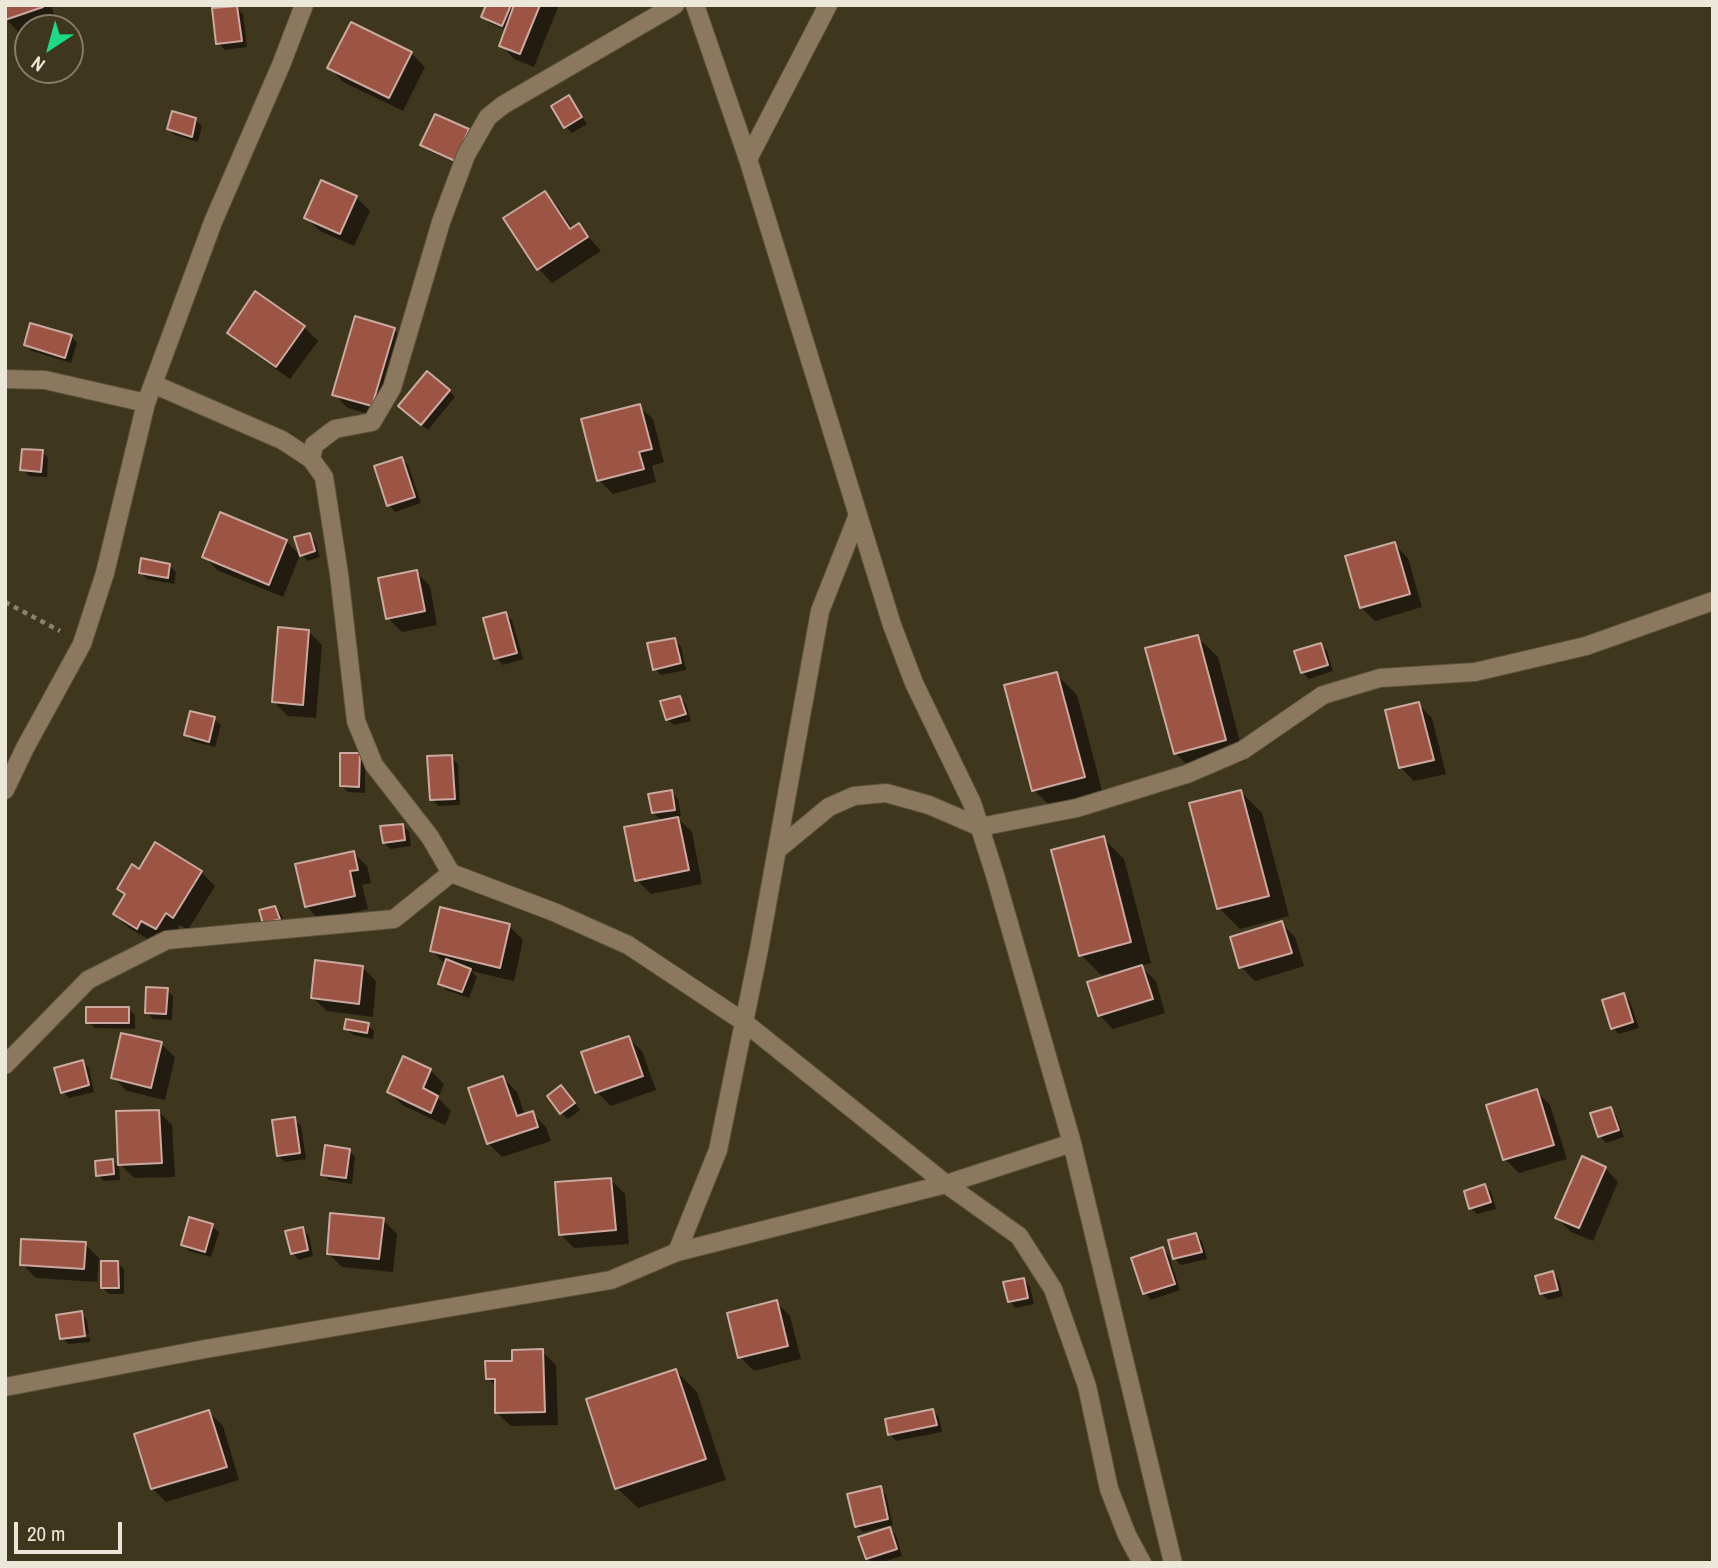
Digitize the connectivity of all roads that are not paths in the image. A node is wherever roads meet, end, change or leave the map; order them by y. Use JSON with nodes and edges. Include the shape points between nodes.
{"nodes":[{"id":1,"x":304,"y":5,"type":"edge"},
{"id":2,"x":675,"y":5,"type":"edge"},
{"id":3,"x":695,"y":5,"type":"edge"},
{"id":4,"x":828,"y":5,"type":"edge"},
{"id":5,"x":748,"y":159,"type":"junction"},
{"id":6,"x":5,"y":379,"type":"edge"},
{"id":7,"x":153,"y":384,"type":"junction"},
{"id":8,"x":146,"y":402,"type":"junction"},
{"id":9,"x":311,"y":459,"type":"junction"},
{"id":10,"x":859,"y":515,"type":"junction"},
{"id":11,"x":1713,"y":601,"type":"edge"},
{"id":12,"x":5,"y":790,"type":"edge"},
{"id":13,"x":980,"y":827,"type":"junction"},
{"id":14,"x":777,"y":850,"type":"junction"},
{"id":15,"x":451,"y":873,"type":"junction"},
{"id":16,"x":744,"y":1022,"type":"junction"},
{"id":17,"x":5,"y":1065,"type":"edge"},
{"id":18,"x":1072,"y":1143,"type":"junction"},
{"id":19,"x":946,"y":1184,"type":"junction"},
{"id":20,"x":677,"y":1252,"type":"junction"},
{"id":21,"x":5,"y":1387,"type":"edge"},
{"id":22,"x":1142,"y":1563,"type":"edge"},
{"id":23,"x":1173,"y":1563,"type":"edge"}],
"edges":[{"from":1,"to":7,"type":"street","via":[[213,222]]},
{"from":2,"to":9,"type":"street","via":[[488,117],[466,155],[441,222],[392,388],[372,422],[335,429],[314,445]]},
{"from":3,"to":5,"type":"street"},
{"from":4,"to":5,"type":"street"},
{"from":5,"to":10,"type":"street"},
{"from":6,"to":8,"type":"street","via":[[45,380]]},
{"from":7,"to":8,"type":"street"},
{"from":7,"to":9,"type":"street","via":[[282,440]]},
{"from":8,"to":12,"type":"street","via":[[105,573],[82,644]]},
{"from":9,"to":15,"type":"street","via":[[324,477],[356,721],[374,765],[430,837]]},
{"from":10,"to":13,"type":"street","via":[[914,683]]},
{"from":10,"to":14,"type":"street","via":[[820,611]]},
{"from":11,"to":13,"type":"street","via":[[1586,646],[1475,672],[1380,678],[1323,695],[1243,750],[1188,774],[1077,808]]},
{"from":13,"to":14,"type":"street","via":[[886,793],[854,796],[829,807]]},
{"from":13,"to":18,"type":"street"},
{"from":14,"to":16,"type":"street"},
{"from":15,"to":16,"type":"street","via":[[628,945]]},
{"from":15,"to":17,"type":"street","via":[[394,919],[167,940],[88,981]]},
{"from":16,"to":19,"type":"street"},
{"from":16,"to":20,"type":"street","via":[[718,1150]]},
{"from":18,"to":19,"type":"street"},
{"from":18,"to":23,"type":"street"},
{"from":19,"to":20,"type":"street"},
{"from":19,"to":22,"type":"street","via":[[1019,1236],[1053,1289],[1087,1386],[1109,1489]]},
{"from":20,"to":21,"type":"street","via":[[611,1280]]}]}
